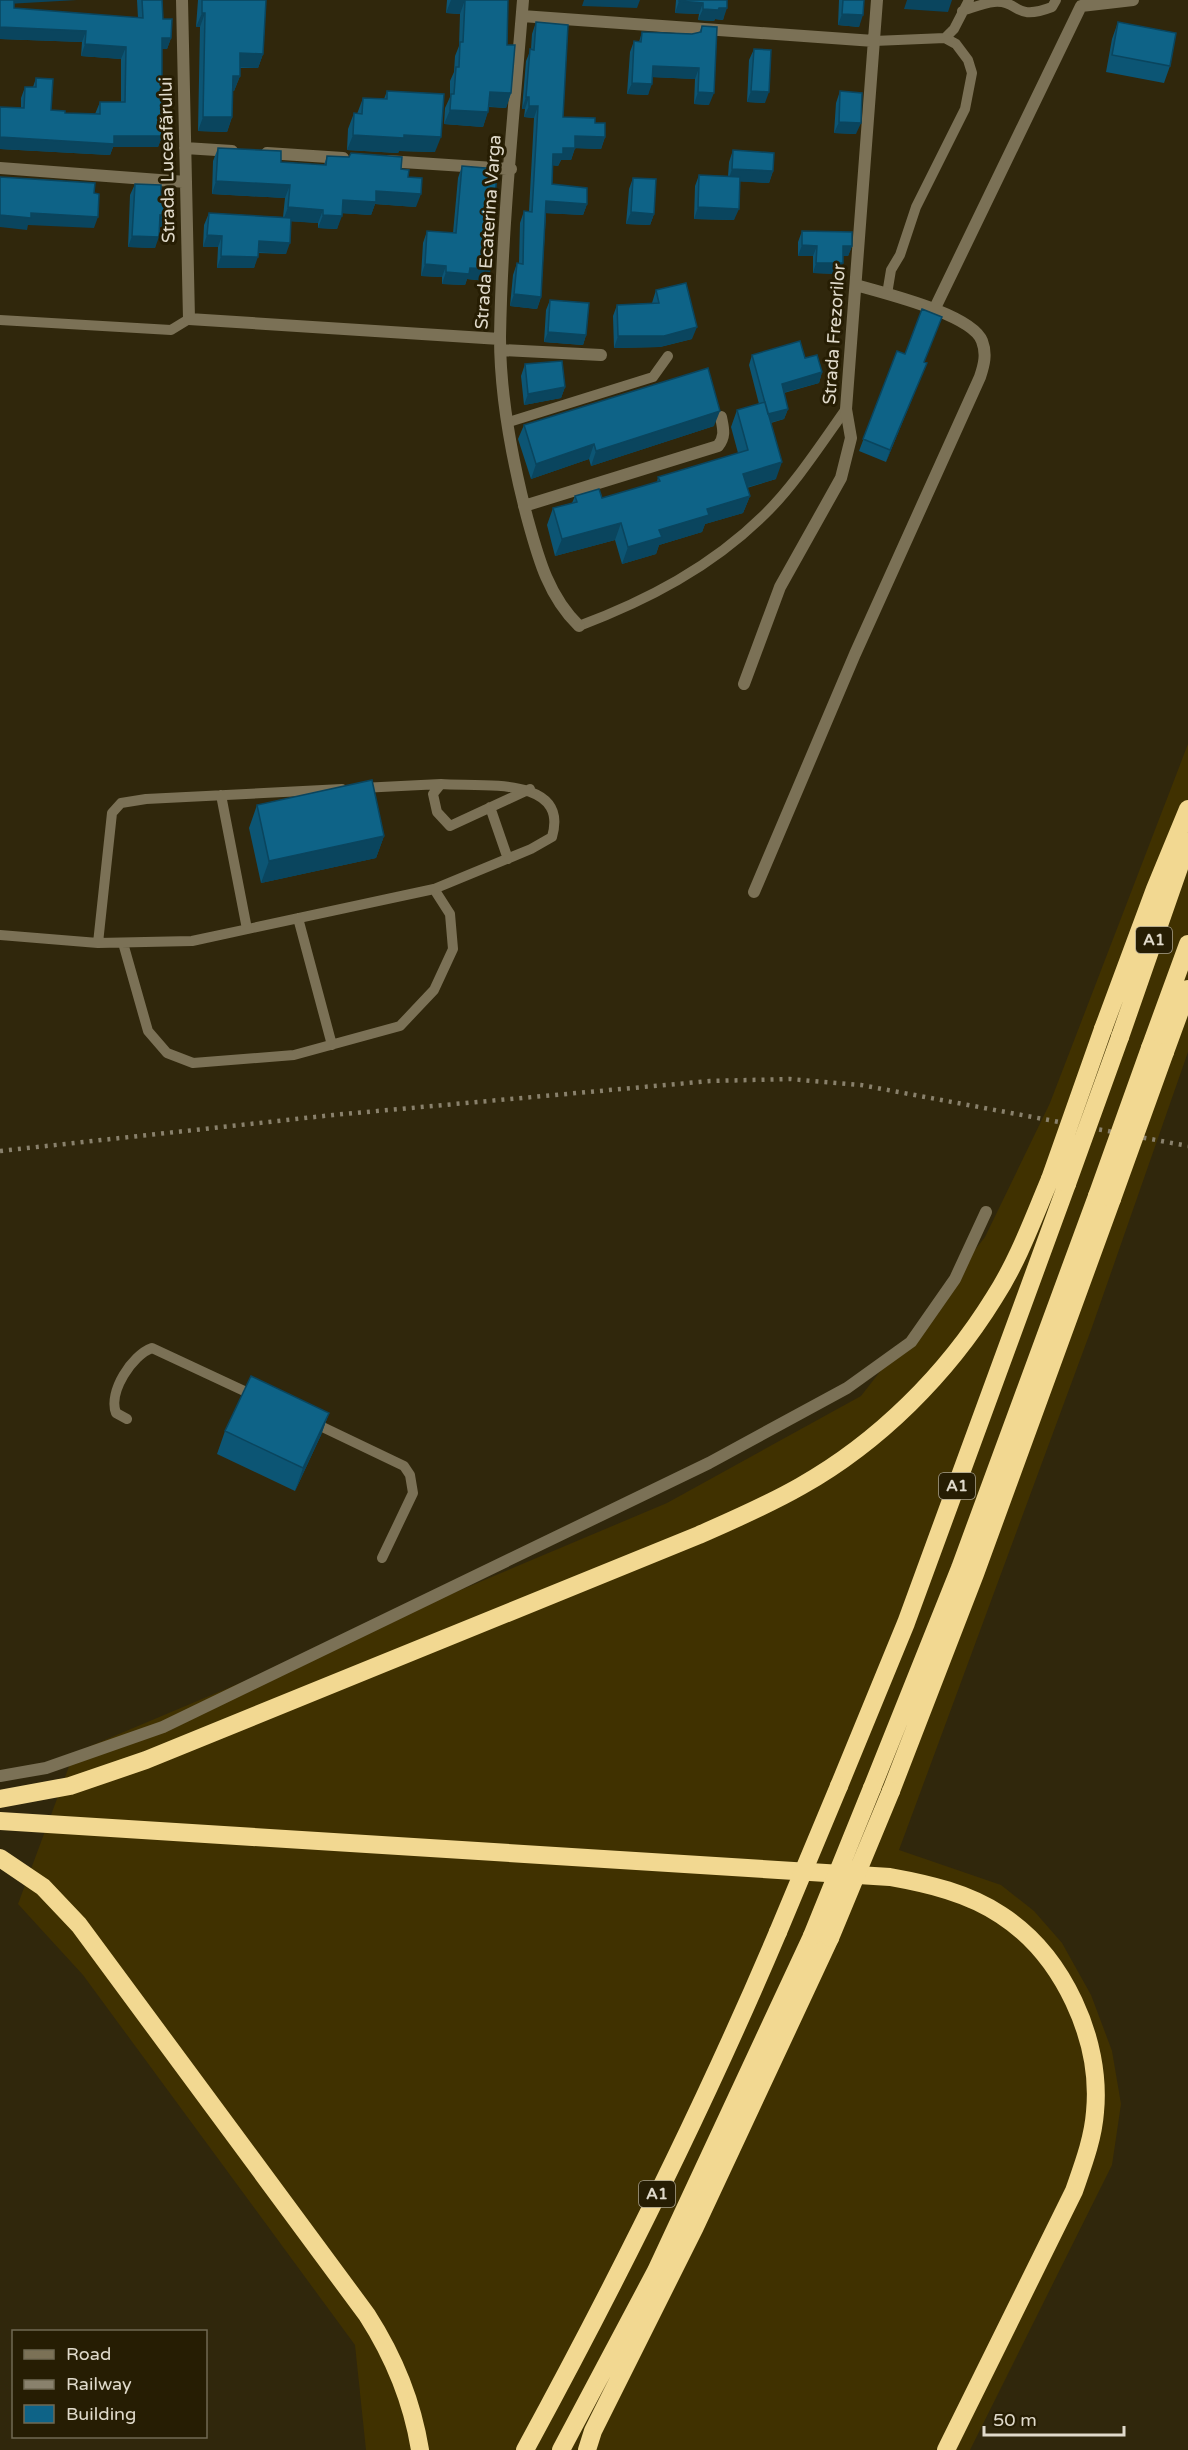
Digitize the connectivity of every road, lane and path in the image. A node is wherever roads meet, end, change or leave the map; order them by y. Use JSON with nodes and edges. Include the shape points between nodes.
{"nodes":[{"id":1,"x":182,"y":0,"type":"edge"},
{"id":2,"x":523,"y":0,"type":"edge"},
{"id":3,"x":878,"y":0,"type":"edge"},
{"id":4,"x":969,"y":0,"type":"edge"},
{"id":5,"x":1056,"y":0,"type":"edge"},
{"id":6,"x":1133,"y":0,"type":"edge"},
{"id":7,"x":962,"y":10,"type":"junction"},
{"id":8,"x":522,"y":16,"type":"junction"},
{"id":9,"x":945,"y":38,"type":"junction"},
{"id":10,"x":874,"y":41,"type":"junction"},
{"id":11,"x":185,"y":148,"type":"junction"},
{"id":12,"x":351,"y":158,"type":"edge"},
{"id":13,"x":374,"y":160,"type":"edge"},
{"id":14,"x":0,"y":168,"type":"edge"},
{"id":15,"x":511,"y":169,"type":"junction"},
{"id":16,"x":186,"y":182,"type":"junction"},
{"id":17,"x":856,"y":285,"type":"junction"},
{"id":18,"x":887,"y":294,"type":"junction"},
{"id":19,"x":934,"y":308,"type":"junction"},
{"id":20,"x":189,"y":319,"type":"junction"},
{"id":21,"x":0,"y":320,"type":"edge"},
{"id":22,"x":501,"y":344,"type":"junction"},
{"id":23,"x":601,"y":355,"type":"dead end"},
{"id":24,"x":668,"y":356,"type":"dead end"},
{"id":25,"x":846,"y":409,"type":"junction"},
{"id":26,"x":721,"y":417,"type":"edge"},
{"id":27,"x":508,"y":422,"type":"junction"},
{"id":28,"x":524,"y":506,"type":"junction"},
{"id":29,"x":579,"y":626,"type":"joint"},
{"id":30,"x":744,"y":684,"type":"dead end"},
{"id":31,"x":441,"y":784,"type":"junction"},
{"id":32,"x":530,"y":789,"type":"junction"},
{"id":33,"x":221,"y":795,"type":"junction"},
{"id":34,"x":490,"y":807,"type":"junction"},
{"id":35,"x":1188,"y":808,"type":"edge"},
{"id":36,"x":1188,"y":843,"type":"edge"},
{"id":37,"x":508,"y":859,"type":"junction"},
{"id":38,"x":434,"y":889,"type":"junction"},
{"id":39,"x":754,"y":892,"type":"dead end"},
{"id":40,"x":298,"y":918,"type":"junction"},
{"id":41,"x":248,"y":929,"type":"junction"},
{"id":42,"x":0,"y":935,"type":"edge"},
{"id":43,"x":98,"y":943,"type":"junction"},
{"id":44,"x":123,"y":943,"type":"junction"},
{"id":45,"x":1188,"y":945,"type":"edge"},
{"id":46,"x":1188,"y":989,"type":"edge"},
{"id":47,"x":1111,"y":1033,"type":"junction"},
{"id":48,"x":332,"y":1045,"type":"junction"},
{"id":49,"x":1158,"y":1050,"type":"junction"},
{"id":50,"x":1059,"y":1181,"type":"junction"},
{"id":51,"x":1104,"y":1197,"type":"junction"},
{"id":52,"x":986,"y":1212,"type":"dead end"},
{"id":53,"x":267,"y":1402,"type":"edge"},
{"id":54,"x":299,"y":1416,"type":"edge"},
{"id":55,"x":127,"y":1419,"type":"dead end"},
{"id":56,"x":382,"y":1558,"type":"dead end"},
{"id":57,"x":0,"y":1776,"type":"edge"},
{"id":58,"x":0,"y":1799,"type":"edge"},
{"id":59,"x":0,"y":1821,"type":"edge"},
{"id":60,"x":0,"y":1858,"type":"edge"},
{"id":61,"x":821,"y":1937,"type":"junction"},
{"id":62,"x":420,"y":2450,"type":"edge"},
{"id":63,"x":525,"y":2450,"type":"edge"},
{"id":64,"x":561,"y":2450,"type":"edge"},
{"id":65,"x":587,"y":2450,"type":"edge"},
{"id":66,"x":946,"y":2450,"type":"edge"}],
"edges":[{"from":1,"to":11,"type":"street","name":"Strada Luceafărului"},
{"from":2,"to":8,"type":"street","name":"Strada Ecaterina Varga"},
{"from":3,"to":10,"type":"street","name":"Strada Frezorilor"},
{"from":4,"to":7,"type":"lane"},
{"from":5,"to":7,"type":"lane","via":[[1052,7],[1035,14],[995,1]]},
{"from":6,"to":19,"type":"street","via":[[1081,6]]},
{"from":7,"to":9,"type":"lane","via":[[954,29]]},
{"from":8,"to":10,"type":"street"},
{"from":8,"to":15,"type":"street","name":"Strada Ecaterina Varga"},
{"from":9,"to":10,"type":"lane"},
{"from":9,"to":18,"type":"lane","via":[[956,44],[972,73],[965,109],[916,207],[891,270]]},
{"from":10,"to":17,"type":"street","name":"Strada Frezorilor"},
{"from":11,"to":12,"type":"street"},
{"from":11,"to":16,"type":"street","name":"Strada Luceafărului"},
{"from":13,"to":15,"type":"street"},
{"from":14,"to":16,"type":"street"},
{"from":15,"to":22,"type":"street","name":"Strada Ecaterina Varga"},
{"from":16,"to":20,"type":"street","name":"Strada Luceafărului"},
{"from":17,"to":18,"type":"street"},
{"from":17,"to":25,"type":"street","name":"Strada Frezorilor"},
{"from":18,"to":19,"type":"street"},
{"from":19,"to":39,"type":"street","via":[[972,327],[982,339],[986,357],[980,377],[855,654]]},
{"from":20,"to":21,"type":"lane","via":[[171,330]]},
{"from":20,"to":22,"type":"street","name":"Strada Ecaterina Varga"},
{"from":22,"to":23,"type":"street"},
{"from":22,"to":27,"type":"street"},
{"from":24,"to":27,"type":"lane","via":[[653,377]]},
{"from":25,"to":29,"type":"lane","via":[[765,514],[720,551],[669,587]]},
{"from":25,"to":30,"type":"street","name":"Strada Frezorilor","via":[[851,438],[841,478],[780,587]]},
{"from":26,"to":28,"type":"street","via":[[724,432],[718,446]]},
{"from":27,"to":28,"type":"street"},
{"from":28,"to":29,"type":"street","via":[[554,596]]},
{"from":31,"to":32,"type":"lane"},
{"from":31,"to":33,"type":"lane"},
{"from":31,"to":34,"type":"lane","via":[[433,794],[437,812],[450,826]]},
{"from":32,"to":34,"type":"lane"},
{"from":32,"to":37,"type":"lane","via":[[548,801],[556,823],[552,837]]},
{"from":33,"to":41,"type":"lane"},
{"from":33,"to":43,"type":"lane","via":[[121,803],[111,813]]},
{"from":34,"to":37,"type":"lane"},
{"from":35,"to":47,"type":"highway","via":[[1155,889]]},
{"from":36,"to":47,"type":"highway","number":"A1"},
{"from":37,"to":38,"type":"lane"},
{"from":38,"to":40,"type":"lane"},
{"from":38,"to":48,"type":"lane","via":[[450,914],[453,949],[434,990],[400,1026]]},
{"from":40,"to":41,"type":"lane"},
{"from":40,"to":48,"type":"lane"},
{"from":41,"to":44,"type":"lane","via":[[192,941]]},
{"from":42,"to":43,"type":"lane"},
{"from":43,"to":44,"type":"lane"},
{"from":44,"to":48,"type":"lane","via":[[148,1030],[166,1053],[193,1063],[294,1054]]},
{"from":45,"to":49,"type":"highway","number":"A1"},
{"from":46,"to":49,"type":"highway"},
{"from":47,"to":50,"type":"highway","number":"A1","bridge":true},
{"from":49,"to":51,"type":"highway","number":"A1","bridge":true},
{"from":50,"to":58,"type":"highway","via":[[995,1297],[942,1368],[880,1430],[802,1486],[699,1535],[188,1744],[70,1786]]},
{"from":50,"to":63,"type":"highway","number":"A1","bridge":true,"via":[[906,1623],[778,1932],[628,2255]]},
{"from":51,"to":61,"type":"highway","number":"A1","bridge":true,"via":[[872,1788]]},
{"from":51,"to":61,"type":"highway","bridge":true,"via":[[975,1574],[891,1791]]},
{"from":52,"to":57,"type":"street","via":[[955,1279],[911,1342],[847,1388],[709,1463],[163,1726],[46,1768]]},
{"from":53,"to":55,"type":"lane","via":[[152,1348],[137,1355],[114,1396],[116,1413]]},
{"from":54,"to":56,"type":"lane","via":[[404,1466],[410,1475],[413,1493]]},
{"from":59,"to":66,"type":"highway","via":[[890,1877],[973,1899],[1002,1915],[1049,1961],[1068,1991],[1091,2051],[1095,2112],[1088,2151],[1074,2191]]},
{"from":60,"to":62,"type":"highway","via":[[43,1887],[79,1925],[368,2315],[399,2373]]},
{"from":61,"to":64,"type":"highway","number":"A1","via":[[656,2271]]},
{"from":61,"to":65,"type":"highway","via":[[740,2134]]}]}
